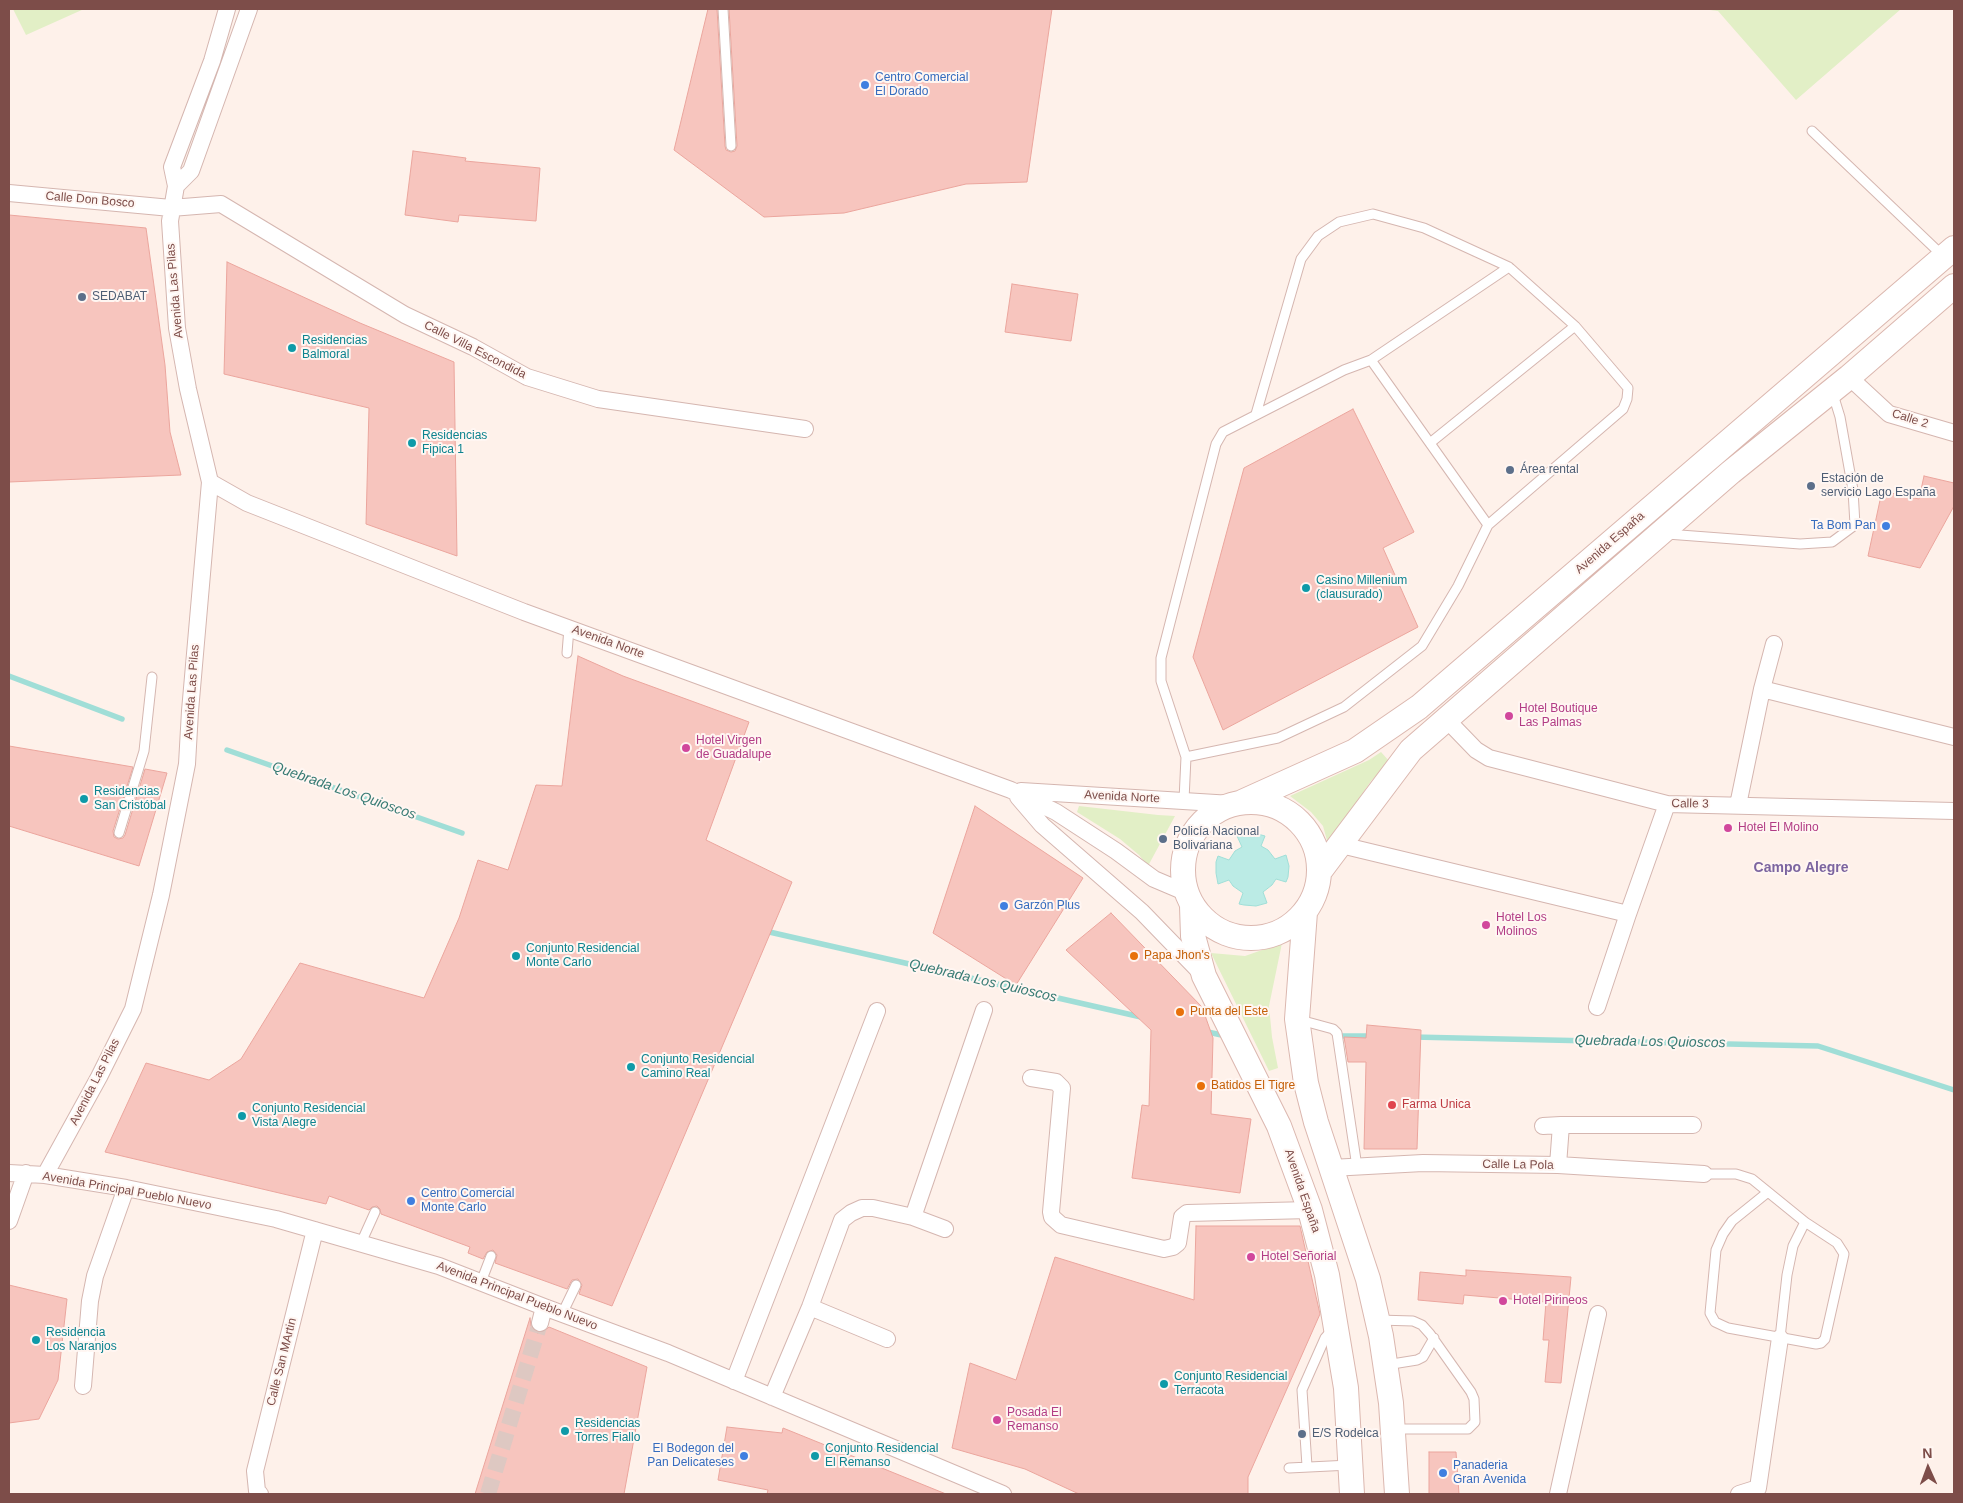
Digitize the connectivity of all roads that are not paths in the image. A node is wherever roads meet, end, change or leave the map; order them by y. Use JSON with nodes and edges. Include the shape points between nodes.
{"nodes":[{"id":1,"x":227,"y":9,"type":"edge"},
{"id":2,"x":249,"y":9,"type":"edge"},
{"id":3,"x":723,"y":9,"type":"edge"},
{"id":4,"x":1812,"y":131,"type":"dead end"},
{"id":5,"x":731,"y":146,"type":"dead end"},
{"id":6,"x":176,"y":186,"type":"junction"},
{"id":7,"x":9,"y":193,"type":"edge"},
{"id":8,"x":171,"y":208,"type":"junction"},
{"id":9,"x":1949,"y":253,"type":"edge"},
{"id":10,"x":1509,"y":267,"type":"junction"},
{"id":11,"x":1954,"y":286,"type":"edge"},
{"id":12,"x":1575,"y":326,"type":"junction"},
{"id":13,"x":1371,"y":360,"type":"junction"},
{"id":14,"x":1840,"y":383,"type":"junction"},
{"id":15,"x":1256,"y":414,"type":"junction"},
{"id":16,"x":806,"y":429,"type":"dead end"},
{"id":17,"x":1954,"y":432,"type":"edge"},
{"id":18,"x":1430,"y":443,"type":"junction"},
{"id":19,"x":210,"y":482,"type":"junction"},
{"id":20,"x":1488,"y":525,"type":"junction"},
{"id":21,"x":1659,"y":534,"type":"junction"},
{"id":22,"x":569,"y":628,"type":"junction"},
{"id":23,"x":1774,"y":644,"type":"dead end"},
{"id":24,"x":567,"y":653,"type":"dead end"},
{"id":25,"x":152,"y":677,"type":"dead end"},
{"id":26,"x":1762,"y":689,"type":"junction"},
{"id":27,"x":1446,"y":719,"type":"junction"},
{"id":28,"x":1954,"y":737,"type":"edge"},
{"id":29,"x":1186,"y":757,"type":"junction"},
{"id":30,"x":1011,"y":790,"type":"junction"},
{"id":31,"x":1184,"y":800,"type":"junction"},
{"id":32,"x":1237,"y":803,"type":"junction"},
{"id":33,"x":1667,"y":804,"type":"junction"},
{"id":34,"x":1738,"y":805,"type":"junction"},
{"id":35,"x":1954,"y":811,"type":"edge"},
{"id":36,"x":119,"y":833,"type":"dead end"},
{"id":37,"x":1341,"y":844,"type":"junction"},
{"id":38,"x":1320,"y":870,"type":"junction"},
{"id":39,"x":1190,"y":899,"type":"junction"},
{"id":40,"x":1305,"y":912,"type":"junction"},
{"id":41,"x":1628,"y":914,"type":"junction"},
{"id":42,"x":1204,"y":976,"type":"junction"},
{"id":43,"x":1597,"y":1007,"type":"dead end"},
{"id":44,"x":984,"y":1010,"type":"dead end"},
{"id":45,"x":877,"y":1011,"type":"dead end"},
{"id":46,"x":1297,"y":1020,"type":"junction"},
{"id":47,"x":1031,"y":1078,"type":"dead end"},
{"id":48,"x":1693,"y":1124,"type":"dead end"},
{"id":49,"x":1561,"y":1125,"type":"junction"},
{"id":50,"x":1543,"y":1126,"type":"dead end"},
{"id":51,"x":1357,"y":1166,"type":"junction"},
{"id":52,"x":1558,"y":1166,"type":"junction"},
{"id":53,"x":1332,"y":1168,"type":"junction"},
{"id":54,"x":9,"y":1173,"type":"edge"},
{"id":55,"x":26,"y":1173,"type":"junction"},
{"id":56,"x":1704,"y":1174,"type":"joint"},
{"id":57,"x":45,"y":1175,"type":"junction"},
{"id":58,"x":126,"y":1188,"type":"junction"},
{"id":59,"x":1768,"y":1192,"type":"junction"},
{"id":60,"x":1310,"y":1210,"type":"junction"},
{"id":61,"x":375,"y":1212,"type":"dead end"},
{"id":62,"x":913,"y":1217,"type":"junction"},
{"id":63,"x":9,"y":1221,"type":"edge"},
{"id":64,"x":1805,"y":1222,"type":"junction"},
{"id":65,"x":945,"y":1229,"type":"dead end"},
{"id":66,"x":315,"y":1230,"type":"junction"},
{"id":67,"x":361,"y":1243,"type":"junction"},
{"id":68,"x":491,"y":1256,"type":"dead end"},
{"id":69,"x":481,"y":1282,"type":"junction"},
{"id":70,"x":576,"y":1285,"type":"dead end"},
{"id":71,"x":810,"y":1307,"type":"junction"},
{"id":72,"x":562,"y":1314,"type":"junction"},
{"id":73,"x":1598,"y":1314,"type":"dead end"},
{"id":74,"x":1377,"y":1320,"type":"junction"},
{"id":75,"x":1337,"y":1324,"type":"junction"},
{"id":76,"x":1434,"y":1338,"type":"junction"},
{"id":77,"x":1780,"y":1338,"type":"junction"},
{"id":78,"x":887,"y":1339,"type":"dead end"},
{"id":79,"x":1386,"y":1365,"type":"junction"},
{"id":80,"x":734,"y":1381,"type":"junction"},
{"id":81,"x":83,"y":1386,"type":"dead end"},
{"id":82,"x":772,"y":1397,"type":"junction"},
{"id":83,"x":1393,"y":1429,"type":"junction"},
{"id":84,"x":1351,"y":1465,"type":"junction"},
{"id":85,"x":1307,"y":1466,"type":"junction"},
{"id":86,"x":1289,"y":1468,"type":"dead end"},
{"id":87,"x":998,"y":1493,"type":"edge"},
{"id":88,"x":260,"y":1494,"type":"edge"},
{"id":89,"x":1352,"y":1494,"type":"edge"},
{"id":90,"x":1397,"y":1494,"type":"edge"},
{"id":91,"x":1558,"y":1494,"type":"edge"},
{"id":92,"x":1739,"y":1494,"type":"edge"}],
"edges":[{"from":1,"to":6,"type":"street","name":"Avenida Las Pilas","via":[[212,62],[172,167]]},
{"from":2,"to":6,"type":"street","via":[[192,171]]},
{"from":3,"to":5,"type":"lane"},
{"from":4,"to":9,"type":"lane"},
{"from":6,"to":8,"type":"street","name":"Avenida Las Pilas"},
{"from":7,"to":8,"type":"street","name":"Calle Don Bosco"},
{"from":8,"to":16,"type":"street","name":"Calle Villa Escondida","via":[[221,204],[405,314],[527,377],[598,398]]},
{"from":8,"to":19,"type":"street","name":"Avenida Las Pilas","via":[[177,328]]},
{"from":9,"to":32,"type":"main road","name":"Avenida España","via":[[1419,707],[1355,751]]},
{"from":10,"to":12,"type":"lane"},
{"from":10,"to":13,"type":"lane"},
{"from":10,"to":15,"type":"lane","via":[[1424,228],[1373,214],[1339,222],[1318,236],[1301,259]]},
{"from":11,"to":14,"type":"main road","name":"Avenida España"},
{"from":12,"to":18,"type":"lane"},
{"from":12,"to":20,"type":"lane","via":[[1628,388],[1627,399],[1622,409]]},
{"from":13,"to":15,"type":"lane"},
{"from":13,"to":18,"type":"lane"},
{"from":14,"to":17,"type":"street","name":"Calle 2","via":[[1889,414]]},
{"from":14,"to":21,"type":"main road","name":"Avenida España"},
{"from":14,"to":21,"type":"lane","via":[[1840,417],[1853,490],[1855,525],[1832,542],[1800,544]]},
{"from":15,"to":29,"type":"lane","via":[[1223,432],[1216,444],[1161,658],[1161,681]]},
{"from":18,"to":20,"type":"lane"},
{"from":19,"to":22,"type":"street","name":"Avenida Norte","via":[[247,503]]},
{"from":19,"to":57,"type":"street","name":"Avenida Las Pilas","via":[[187,764],[152,936],[133,1009]]},
{"from":20,"to":29,"type":"lane","via":[[1458,586],[1422,646],[1344,707],[1278,738]]},
{"from":21,"to":27,"type":"main road","name":"Avenida España"},
{"from":22,"to":24,"type":"lane"},
{"from":22,"to":30,"type":"street","name":"Avenida Norte"},
{"from":23,"to":26,"type":"street"},
{"from":25,"to":36,"type":"lane","via":[[144,751]]},
{"from":26,"to":28,"type":"street"},
{"from":26,"to":34,"type":"street"},
{"from":27,"to":33,"type":"street","name":"Calle 3","via":[[1476,750],[1489,758]]},
{"from":27,"to":37,"type":"main road","name":"Avenida España","via":[[1411,750]]},
{"from":29,"to":31,"type":"lane"},
{"from":30,"to":31,"type":"street","name":"Avenida Norte"},
{"from":30,"to":39,"type":"street","name":"Avenida Norte","via":[[1056,812],[1154,879]]},
{"from":30,"to":42,"type":"street","via":[[1042,825],[1142,912]]},
{"from":31,"to":32,"type":"street","name":"Avenida Norte"},
{"from":32,"to":38,"type":"main road","via":[[1262,802],[1297,818],[1317,851]]},
{"from":32,"to":39,"type":"main road","via":[[1212,814],[1196,829],[1186,849],[1182,872]]},
{"from":33,"to":34,"type":"street","name":"Calle 3"},
{"from":33,"to":41,"type":"street"},
{"from":34,"to":35,"type":"street","name":"Calle 3"},
{"from":37,"to":38,"type":"main road","name":"Avenida España"},
{"from":37,"to":41,"type":"street"},
{"from":38,"to":40,"type":"main road","via":[[1316,892]]},
{"from":39,"to":40,"type":"main road","via":[[1207,922],[1226,933],[1247,938],[1269,936],[1289,927]]},
{"from":39,"to":42,"type":"main road","name":"Avenida España","via":[[1193,936]]},
{"from":40,"to":46,"type":"main road"},
{"from":41,"to":43,"type":"street"},
{"from":42,"to":60,"type":"main road","name":"Avenida España","via":[[1279,1126]]},
{"from":44,"to":62,"type":"street"},
{"from":45,"to":80,"type":"street"},
{"from":46,"to":51,"type":"lane","via":[[1333,1029],[1336,1033]]},
{"from":46,"to":53,"type":"main road","via":[[1306,1083]]},
{"from":47,"to":60,"type":"street","via":[[1056,1082],[1062,1088],[1051,1212],[1052,1218],[1061,1225],[1164,1249],[1178,1243],[1182,1217],[1186,1213]]},
{"from":48,"to":49,"type":"street"},
{"from":49,"to":50,"type":"street"},
{"from":49,"to":52,"type":"street"},
{"from":51,"to":52,"type":"street","name":"Calle La Pola","via":[[1424,1163]]},
{"from":51,"to":53,"type":"street","name":"Calle La Pola"},
{"from":52,"to":56,"type":"street","name":"Calle La Pola"},
{"from":53,"to":74,"type":"main road","via":[[1368,1279]]},
{"from":54,"to":55,"type":"street","name":"Avenida Principal Pueblo Nuevo"},
{"from":55,"to":57,"type":"street","name":"Avenida Principal Pueblo Nuevo"},
{"from":55,"to":63,"type":"street"},
{"from":56,"to":59,"type":"lane","via":[[1736,1174],[1752,1179]]},
{"from":57,"to":58,"type":"street","name":"Avenida Principal Pueblo Nuevo"},
{"from":58,"to":66,"type":"street","name":"Avenida Principal Pueblo Nuevo"},
{"from":58,"to":81,"type":"street","via":[[95,1276]]},
{"from":59,"to":64,"type":"lane"},
{"from":59,"to":77,"type":"lane","via":[[1732,1221],[1723,1234],[1716,1250],[1710,1313],[1715,1322],[1728,1328]]},
{"from":60,"to":75,"type":"main road","name":"Avenida España"},
{"from":61,"to":67,"type":"lane"},
{"from":62,"to":65,"type":"street"},
{"from":62,"to":71,"type":"street","via":[[862,1208],[842,1220]]},
{"from":64,"to":77,"type":"lane","via":[[1793,1246]]},
{"from":64,"to":77,"type":"lane","via":[[1836,1243],[1844,1254],[1824,1339],[1816,1344]]},
{"from":66,"to":67,"type":"street","name":"Avenida Principal Pueblo Nuevo"},
{"from":66,"to":88,"type":"street","name":"Calle San MArtin","via":[[255,1471]]},
{"from":67,"to":69,"type":"street","name":"Avenida Principal Pueblo Nuevo"},
{"from":68,"to":69,"type":"lane"},
{"from":69,"to":72,"type":"street","name":"Avenida Principal Pueblo Nuevo","via":[[542,1315]]},
{"from":70,"to":72,"type":"lane"},
{"from":71,"to":78,"type":"street"},
{"from":71,"to":82,"type":"street"},
{"from":72,"to":80,"type":"street","name":"Avenida Principal Pueblo Nuevo"},
{"from":73,"to":91,"type":"street"},
{"from":74,"to":76,"type":"lane","via":[[1413,1321],[1422,1325]]},
{"from":74,"to":79,"type":"main road"},
{"from":75,"to":84,"type":"main road","name":"Avenida España","via":[[1346,1388]]},
{"from":75,"to":85,"type":"lane","via":[[1325,1338],[1302,1390]]},
{"from":76,"to":79,"type":"lane","via":[[1423,1357]]},
{"from":76,"to":83,"type":"lane","via":[[1471,1392],[1475,1422],[1468,1429]]},
{"from":77,"to":92,"type":"street","via":[[1758,1488]]},
{"from":79,"to":83,"type":"main road"},
{"from":80,"to":82,"type":"street","name":"Avenida Principal Pueblo Nuevo"},
{"from":82,"to":87,"type":"street","name":"Avenida Principal Pueblo Nuevo"},
{"from":83,"to":90,"type":"main road"},
{"from":84,"to":85,"type":"lane"},
{"from":84,"to":89,"type":"main road","name":"Avenida España"},
{"from":85,"to":86,"type":"lane"}]}
